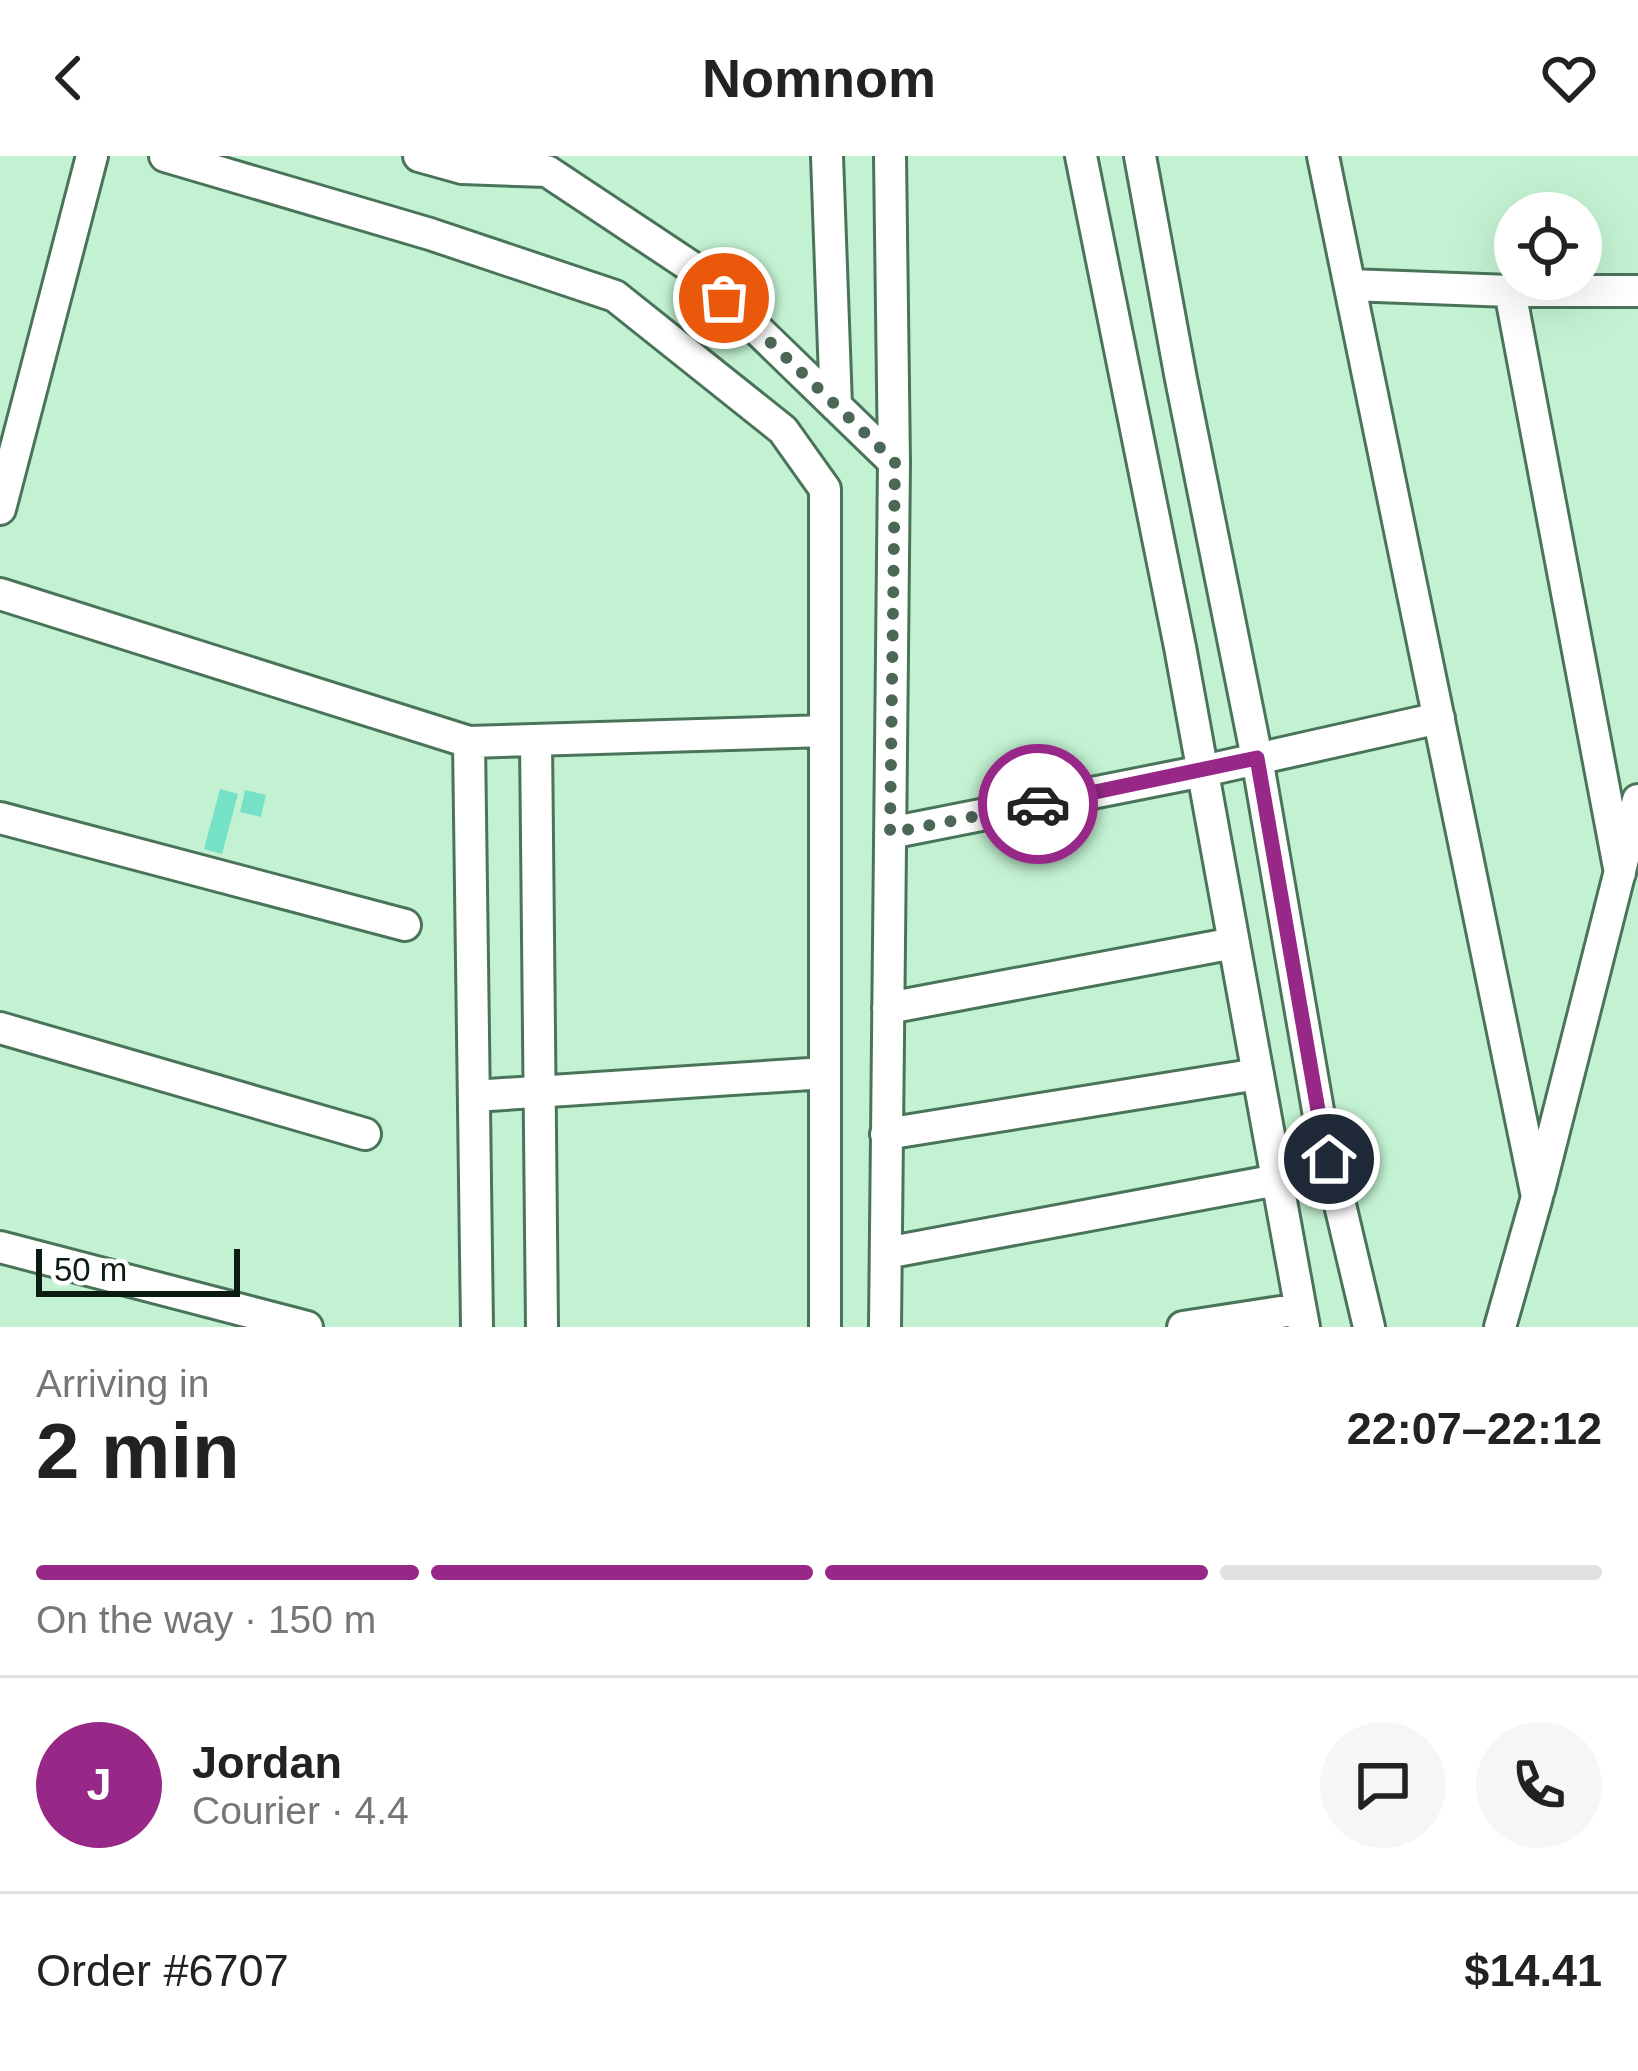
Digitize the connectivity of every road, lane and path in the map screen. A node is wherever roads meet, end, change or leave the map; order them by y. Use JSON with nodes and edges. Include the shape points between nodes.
{"nodes":[{"id":1,"x":92,"y":156,"type":"edge"},
{"id":2,"x":165,"y":156,"type":"edge"},
{"id":3,"x":419,"y":156,"type":"edge"},
{"id":4,"x":827,"y":156,"type":"edge"},
{"id":5,"x":890,"y":156,"type":"edge"},
{"id":6,"x":1081,"y":156,"type":"edge"},
{"id":7,"x":1140,"y":156,"type":"edge"},
{"id":8,"x":1324,"y":156,"type":"edge"},
{"id":9,"x":488,"y":162,"type":"edge"},
{"id":10,"x":1350,"y":285,"type":"junction"},
{"id":11,"x":1494,"y":290,"type":"edge"},
{"id":12,"x":1602,"y":291,"type":"edge"},
{"id":13,"x":1638,"y":291,"type":"edge"},
{"id":14,"x":1512,"y":300,"type":"edge"},
{"id":15,"x":836,"y":406,"type":"junction"},
{"id":16,"x":895,"y":462,"type":"junction"},
{"id":17,"x":0,"y":509,"type":"edge"},
{"id":18,"x":0,"y":594,"type":"edge"},
{"id":19,"x":1438,"y":718,"type":"junction"},
{"id":20,"x":825,"y":731,"type":"junction"},
{"id":21,"x":536,"y":740,"type":"junction"},
{"id":22,"x":469,"y":742,"type":"junction"},
{"id":23,"x":1257,"y":758,"type":"junction"},
{"id":24,"x":1203,"y":771,"type":"junction"},
{"id":25,"x":1638,"y":800,"type":"edge"},
{"id":26,"x":0,"y":818,"type":"edge"},
{"id":27,"x":890,"y":833,"type":"junction"},
{"id":28,"x":1620,"y":873,"type":"junction"},
{"id":29,"x":405,"y":925,"type":"dead end"},
{"id":30,"x":1234,"y":943,"type":"junction"},
{"id":31,"x":888,"y":1008,"type":"junction"},
{"id":32,"x":0,"y":1028,"type":"edge"},
{"id":33,"x":825,"y":1073,"type":"junction"},
{"id":34,"x":1258,"y":1074,"type":"junction"},
{"id":35,"x":540,"y":1092,"type":"junction"},
{"id":36,"x":474,"y":1096,"type":"junction"},
{"id":37,"x":365,"y":1134,"type":"dead end"},
{"id":38,"x":886,"y":1134,"type":"junction"},
{"id":39,"x":1277,"y":1180,"type":"junction"},
{"id":40,"x":1537,"y":1196,"type":"junction"},
{"id":41,"x":0,"y":1246,"type":"edge"},
{"id":42,"x":886,"y":1253,"type":"junction"},
{"id":43,"x":1302,"y":1318,"type":"edge"},
{"id":44,"x":307,"y":1327,"type":"edge"},
{"id":45,"x":477,"y":1327,"type":"edge"},
{"id":46,"x":542,"y":1327,"type":"edge"},
{"id":47,"x":825,"y":1327,"type":"edge"},
{"id":48,"x":885,"y":1327,"type":"edge"},
{"id":49,"x":1184,"y":1327,"type":"edge"},
{"id":50,"x":1369,"y":1327,"type":"edge"},
{"id":51,"x":1500,"y":1327,"type":"edge"}],
"edges":[{"from":1,"to":17,"type":"street"},
{"from":2,"to":20,"type":"street","via":[[615,296],[783,430],[825,489]]},
{"from":3,"to":9,"type":"street","via":[[462,168]]},
{"from":4,"to":15,"type":"street"},
{"from":5,"to":16,"type":"street"},
{"from":6,"to":24,"type":"street"},
{"from":7,"to":23,"type":"street"},
{"from":8,"to":10,"type":"street"},
{"from":9,"to":15,"type":"street","via":[[547,170],[696,271]]},
{"from":10,"to":11,"type":"street"},
{"from":10,"to":19,"type":"street"},
{"from":12,"to":13,"type":"street"},
{"from":14,"to":28,"type":"street"},
{"from":15,"to":16,"type":"street"},
{"from":16,"to":27,"type":"street"},
{"from":18,"to":22,"type":"street"},
{"from":19,"to":23,"type":"street"},
{"from":19,"to":40,"type":"street"},
{"from":20,"to":21,"type":"street"},
{"from":20,"to":33,"type":"street"},
{"from":21,"to":22,"type":"street"},
{"from":21,"to":35,"type":"street"},
{"from":22,"to":36,"type":"street"},
{"from":23,"to":24,"type":"street"},
{"from":23,"to":50,"type":"street","via":[[1319,1116]]},
{"from":24,"to":27,"type":"street"},
{"from":24,"to":30,"type":"street"},
{"from":25,"to":28,"type":"street"},
{"from":26,"to":29,"type":"street"},
{"from":27,"to":31,"type":"street"},
{"from":28,"to":40,"type":"street"},
{"from":30,"to":31,"type":"street"},
{"from":30,"to":34,"type":"street"},
{"from":31,"to":38,"type":"street"},
{"from":32,"to":37,"type":"street"},
{"from":33,"to":35,"type":"street"},
{"from":33,"to":47,"type":"street"},
{"from":34,"to":38,"type":"street"},
{"from":34,"to":39,"type":"street"},
{"from":35,"to":36,"type":"street"},
{"from":35,"to":46,"type":"street"},
{"from":36,"to":45,"type":"street"},
{"from":38,"to":42,"type":"street"},
{"from":39,"to":42,"type":"street"},
{"from":39,"to":43,"type":"street"},
{"from":40,"to":51,"type":"street"},
{"from":41,"to":44,"type":"street"},
{"from":42,"to":48,"type":"street"},
{"from":43,"to":49,"type":"street"}]}
